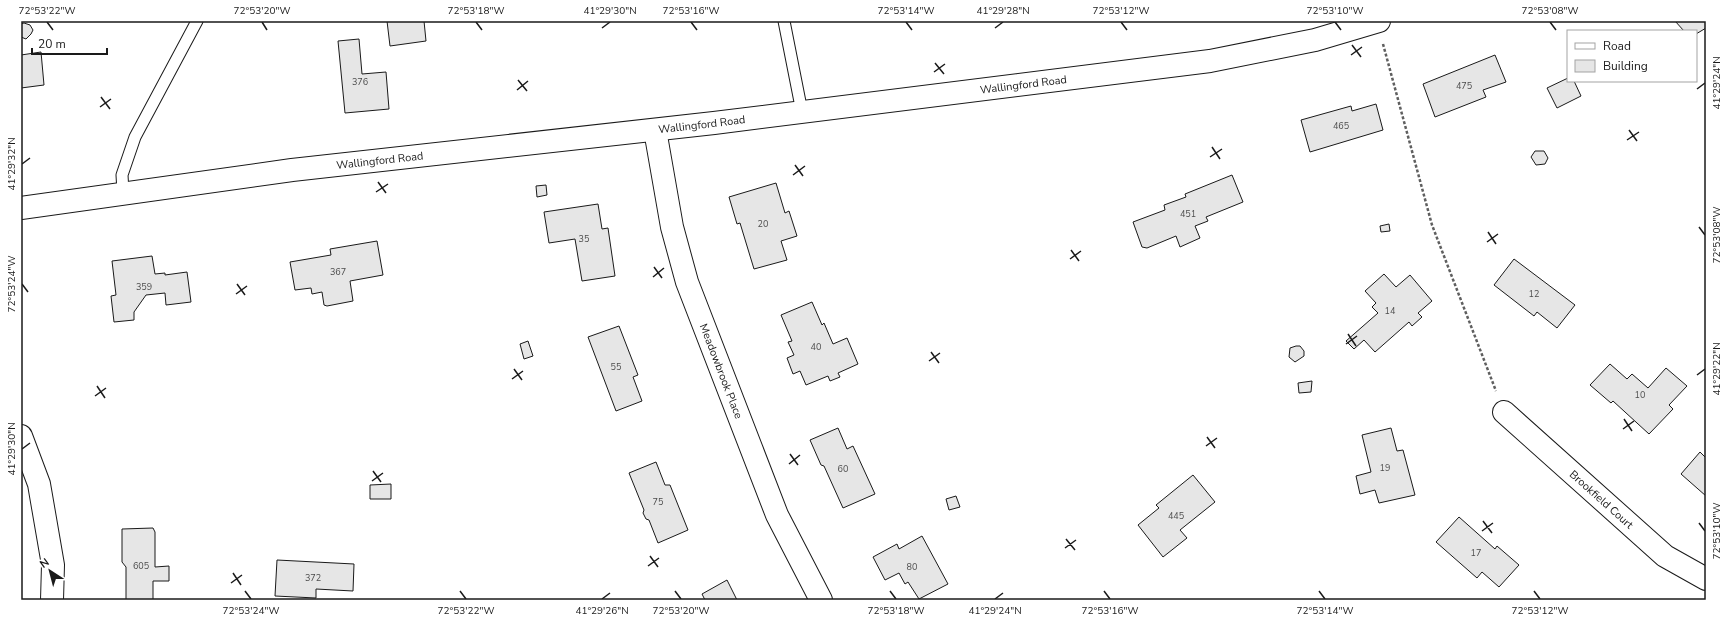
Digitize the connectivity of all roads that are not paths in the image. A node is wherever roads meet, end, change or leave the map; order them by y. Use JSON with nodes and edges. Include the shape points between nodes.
{"nodes":[{"id":1,"x":197,"y":21,"type":"edge"},
{"id":2,"x":784,"y":21,"type":"edge"},
{"id":3,"x":1378,"y":21,"type":"edge"},
{"id":4,"x":802,"y":112,"type":"junction"},
{"id":5,"x":655,"y":130,"type":"junction"},
{"id":6,"x":124,"y":192,"type":"junction"},
{"id":7,"x":21,"y":208,"type":"edge"},
{"id":8,"x":1504,"y":412,"type":"road end"},
{"id":9,"x":21,"y":436,"type":"edge"},
{"id":10,"x":1706,"y":579,"type":"edge"},
{"id":11,"x":52,"y":600,"type":"edge"},
{"id":12,"x":822,"y":600,"type":"edge"}],
"edges":[{"from":1,"to":6,"type":"lane","via":[[135,137],[122,175]]},
{"from":2,"to":4,"type":"lane"},
{"from":3,"to":4,"type":"street","name":"Wallingford Road","via":[[1315,40],[1210,60]]},
{"from":4,"to":5,"type":"street","name":"Wallingford Road"},
{"from":5,"to":6,"type":"street","name":"Wallingford Road","via":[[292,170]]},
{"from":5,"to":12,"type":"street","name":"Meadowbrook Place","via":[[672,227],[687,282],[777,515]]},
{"from":6,"to":7,"type":"street","name":"Wallingford Road"},
{"from":8,"to":10,"type":"street","name":"Brookfield Court","via":[[1665,556]]},
{"from":9,"to":11,"type":"street","via":[[39,484],[53,565]]}]}
